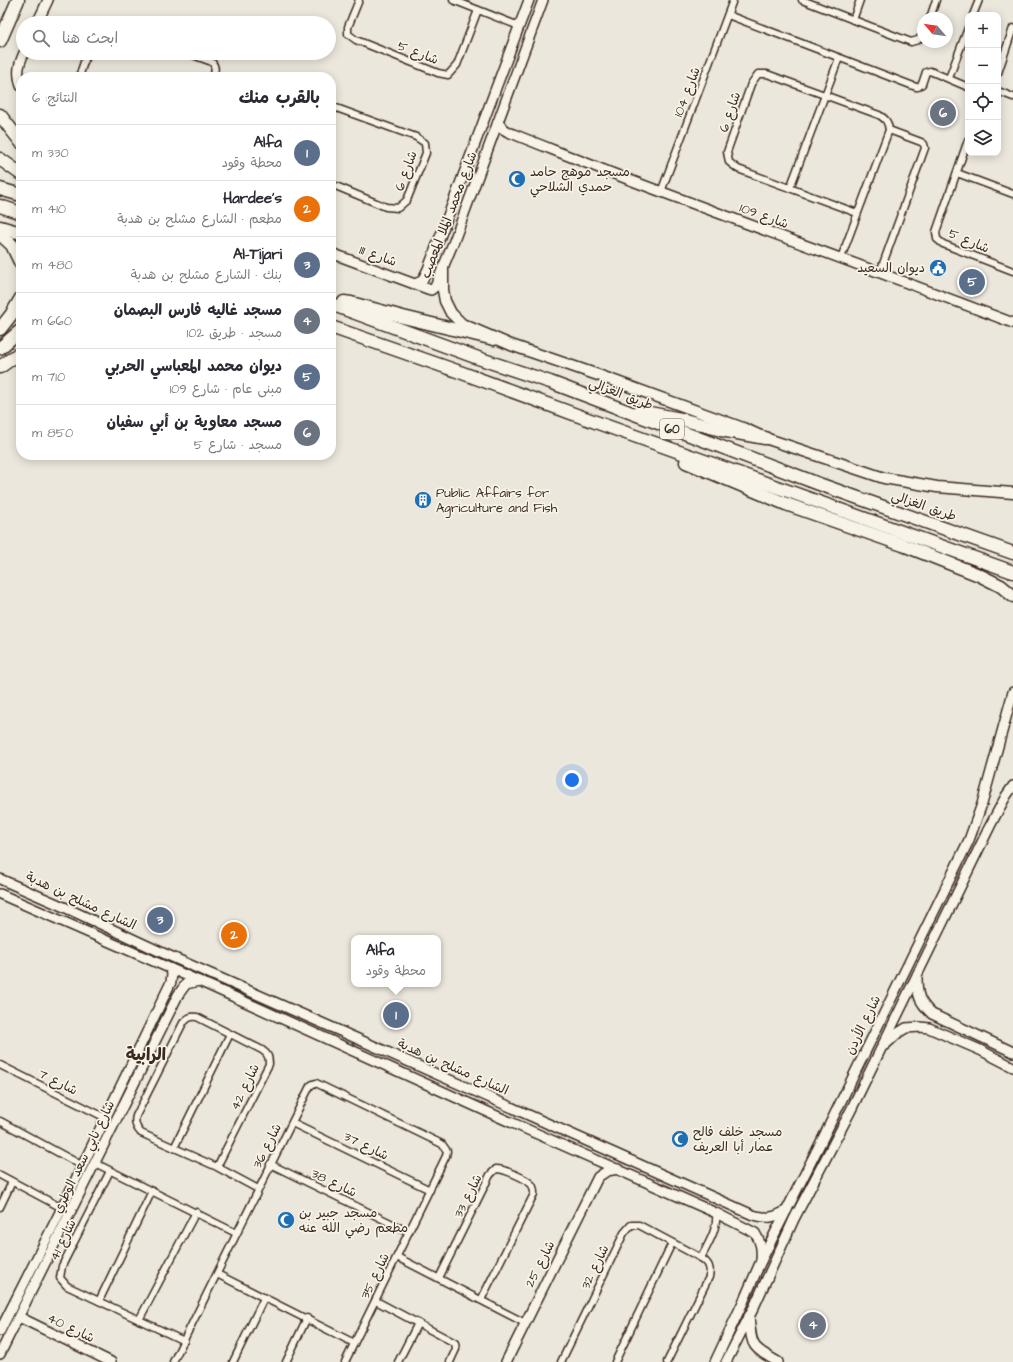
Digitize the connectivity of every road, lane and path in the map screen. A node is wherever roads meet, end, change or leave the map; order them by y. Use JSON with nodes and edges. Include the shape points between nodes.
{"nodes":[{"id":1,"x":18,"y":0,"type":"edge"},
{"id":2,"x":48,"y":0,"type":"edge"},
{"id":3,"x":359,"y":0,"type":"edge"},
{"id":4,"x":453,"y":0,"type":"edge"},
{"id":5,"x":529,"y":0,"type":"edge"},
{"id":6,"x":543,"y":0,"type":"edge"},
{"id":7,"x":733,"y":0,"type":"edge"},
{"id":8,"x":802,"y":0,"type":"edge"},
{"id":9,"x":860,"y":0,"type":"edge"},
{"id":10,"x":936,"y":0,"type":"edge"},
{"id":11,"x":979,"y":0,"type":"edge"},
{"id":12,"x":478,"y":10,"type":"junction"},
{"id":13,"x":932,"y":12,"type":"edge"},
{"id":14,"x":974,"y":12,"type":"edge"},
{"id":15,"x":728,"y":15,"type":"junction"},
{"id":16,"x":41,"y":16,"type":"edge"},
{"id":17,"x":853,"y":20,"type":"junction"},
{"id":18,"x":519,"y":26,"type":"junction"},
{"id":19,"x":1013,"y":28,"type":"edge"},
{"id":20,"x":965,"y":36,"type":"edge"},
{"id":21,"x":917,"y":40,"type":"edge"},
{"id":22,"x":0,"y":41,"type":"edge"},
{"id":23,"x":839,"y":58,"type":"junction"},
{"id":24,"x":21,"y":60,"type":"edge"},
{"id":25,"x":85,"y":60,"type":"edge"},
{"id":26,"x":206,"y":60,"type":"edge"},
{"id":27,"x":1001,"y":64,"type":"edge"},
{"id":28,"x":19,"y":72,"type":"edge"},
{"id":29,"x":81,"y":72,"type":"edge"},
{"id":30,"x":216,"y":72,"type":"edge"},
{"id":31,"x":948,"y":78,"type":"junction"},
{"id":32,"x":965,"y":86,"type":"edge"},
{"id":33,"x":1001,"y":92,"type":"edge"},
{"id":34,"x":825,"y":95,"type":"junction"},
{"id":35,"x":1013,"y":97,"type":"edge"},
{"id":36,"x":336,"y":108,"type":"edge"},
{"id":37,"x":0,"y":115,"type":"edge"},
{"id":38,"x":498,"y":122,"type":"junction"},
{"id":39,"x":889,"y":130,"type":"junction"},
{"id":40,"x":508,"y":132,"type":"junction"},
{"id":41,"x":16,"y":136,"type":"edge"},
{"id":42,"x":493,"y":136,"type":"junction"},
{"id":43,"x":965,"y":149,"type":"edge"},
{"id":44,"x":0,"y":160,"type":"edge"},
{"id":45,"x":16,"y":171,"type":"edge"},
{"id":46,"x":957,"y":173,"type":"junction"},
{"id":47,"x":336,"y":186,"type":"edge"},
{"id":48,"x":790,"y":188,"type":"junction"},
{"id":49,"x":0,"y":189,"type":"edge"},
{"id":50,"x":661,"y":192,"type":"junction"},
{"id":51,"x":16,"y":194,"type":"edge"},
{"id":52,"x":1013,"y":194,"type":"edge"},
{"id":53,"x":0,"y":206,"type":"edge"},
{"id":54,"x":16,"y":211,"type":"edge"},
{"id":55,"x":857,"y":213,"type":"junction"},
{"id":56,"x":0,"y":227,"type":"edge"},
{"id":57,"x":16,"y":232,"type":"edge"},
{"id":58,"x":0,"y":234,"type":"edge"},
{"id":59,"x":441,"y":236,"type":"junction"},
{"id":60,"x":454,"y":241,"type":"junction"},
{"id":61,"x":16,"y":254,"type":"edge"},
{"id":62,"x":336,"y":255,"type":"edge"},
{"id":63,"x":841,"y":258,"type":"junction"},
{"id":64,"x":443,"y":268,"type":"junction"},
{"id":65,"x":1013,"y":271,"type":"edge"},
{"id":66,"x":880,"y":272,"type":"junction"},
{"id":67,"x":415,"y":284,"type":"junction"},
{"id":68,"x":336,"y":303,"type":"edge"},
{"id":69,"x":336,"y":305,"type":"edge"},
{"id":70,"x":16,"y":306,"type":"edge"},
{"id":71,"x":1013,"y":322,"type":"edge"},
{"id":72,"x":336,"y":328,"type":"edge"},
{"id":73,"x":0,"y":329,"type":"edge"},
{"id":74,"x":16,"y":334,"type":"edge"},
{"id":75,"x":494,"y":339,"type":"junction"},
{"id":76,"x":0,"y":348,"type":"edge"},
{"id":77,"x":16,"y":356,"type":"edge"},
{"id":78,"x":0,"y":367,"type":"edge"},
{"id":79,"x":619,"y":408,"type":"junction"},
{"id":80,"x":601,"y":424,"type":"junction"},
{"id":81,"x":765,"y":438,"type":"junction"},
{"id":82,"x":1013,"y":492,"type":"edge"},
{"id":83,"x":1013,"y":553,"type":"edge"},
{"id":84,"x":1013,"y":572,"type":"edge"},
{"id":85,"x":1013,"y":596,"type":"edge"},
{"id":86,"x":1013,"y":692,"type":"edge"},
{"id":87,"x":1013,"y":786,"type":"edge"},
{"id":88,"x":950,"y":877,"type":"junction"},
{"id":89,"x":0,"y":878,"type":"edge"},
{"id":90,"x":0,"y":894,"type":"edge"},
{"id":91,"x":947,"y":913,"type":"junction"},
{"id":92,"x":118,"y":932,"type":"junction"},
{"id":93,"x":136,"y":940,"type":"junction"},
{"id":94,"x":111,"y":943,"type":"junction"},
{"id":95,"x":131,"y":952,"type":"junction"},
{"id":96,"x":171,"y":969,"type":"junction"},
{"id":97,"x":917,"y":974,"type":"junction"},
{"id":98,"x":199,"y":981,"type":"junction"},
{"id":99,"x":230,"y":1034,"type":"junction"},
{"id":100,"x":986,"y":1039,"type":"junction"},
{"id":101,"x":880,"y":1050,"type":"junction"},
{"id":102,"x":980,"y":1050,"type":"junction"},
{"id":103,"x":1013,"y":1052,"type":"edge"},
{"id":104,"x":0,"y":1065,"type":"edge"},
{"id":105,"x":1013,"y":1067,"type":"edge"},
{"id":106,"x":128,"y":1072,"type":"junction"},
{"id":107,"x":138,"y":1076,"type":"junction"},
{"id":108,"x":853,"y":1076,"type":"junction"},
{"id":109,"x":505,"y":1105,"type":"junction"},
{"id":110,"x":849,"y":1114,"type":"junction"},
{"id":111,"x":499,"y":1117,"type":"junction"},
{"id":112,"x":106,"y":1118,"type":"junction"},
{"id":113,"x":0,"y":1121,"type":"edge"},
{"id":114,"x":292,"y":1123,"type":"junction"},
{"id":115,"x":174,"y":1148,"type":"junction"},
{"id":116,"x":446,"y":1156,"type":"joint"},
{"id":117,"x":592,"y":1158,"type":"junction"},
{"id":118,"x":95,"y":1163,"type":"junction"},
{"id":119,"x":270,"y":1164,"type":"junction"},
{"id":120,"x":83,"y":1166,"type":"junction"},
{"id":121,"x":217,"y":1167,"type":"junction"},
{"id":122,"x":618,"y":1169,"type":"junction"},
{"id":123,"x":110,"y":1171,"type":"junction"},
{"id":124,"x":0,"y":1176,"type":"edge"},
{"id":125,"x":598,"y":1177,"type":"junction"},
{"id":126,"x":12,"y":1182,"type":"junction"},
{"id":127,"x":258,"y":1189,"type":"junction"},
{"id":128,"x":430,"y":1190,"type":"junction"},
{"id":129,"x":152,"y":1191,"type":"junction"},
{"id":130,"x":0,"y":1207,"type":"edge"},
{"id":131,"x":62,"y":1208,"type":"junction"},
{"id":132,"x":787,"y":1210,"type":"junction"},
{"id":133,"x":196,"y":1212,"type":"junction"},
{"id":134,"x":716,"y":1213,"type":"junction"},
{"id":135,"x":753,"y":1215,"type":"junction"},
{"id":136,"x":747,"y":1228,"type":"junction"},
{"id":137,"x":409,"y":1232,"type":"junction"},
{"id":138,"x":236,"y":1233,"type":"junction"},
{"id":139,"x":672,"y":1243,"type":"junction"},
{"id":140,"x":397,"y":1257,"type":"junction"},
{"id":141,"x":701,"y":1258,"type":"junction"},
{"id":142,"x":762,"y":1261,"type":"junction"},
{"id":143,"x":217,"y":1274,"type":"junction"},
{"id":144,"x":439,"y":1278,"type":"junction"},
{"id":145,"x":264,"y":1298,"type":"junction"},
{"id":146,"x":376,"y":1300,"type":"junction"},
{"id":147,"x":481,"y":1300,"type":"junction"},
{"id":148,"x":99,"y":1301,"type":"junction"},
{"id":149,"x":0,"y":1309,"type":"edge"},
{"id":150,"x":9,"y":1314,"type":"junction"},
{"id":151,"x":749,"y":1316,"type":"junction"},
{"id":152,"x":19,"y":1317,"type":"junction"},
{"id":153,"x":307,"y":1318,"type":"junction"},
{"id":154,"x":139,"y":1320,"type":"junction"},
{"id":155,"x":418,"y":1323,"type":"junction"},
{"id":156,"x":525,"y":1323,"type":"junction"},
{"id":157,"x":0,"y":1331,"type":"edge"},
{"id":158,"x":184,"y":1341,"type":"junction"},
{"id":159,"x":354,"y":1343,"type":"junction"},
{"id":160,"x":0,"y":1354,"type":"edge"},
{"id":161,"x":111,"y":1362,"type":"edge"},
{"id":162,"x":173,"y":1362,"type":"edge"},
{"id":163,"x":233,"y":1362,"type":"edge"},
{"id":164,"x":286,"y":1362,"type":"edge"},
{"id":165,"x":345,"y":1362,"type":"edge"},
{"id":166,"x":398,"y":1362,"type":"edge"},
{"id":167,"x":450,"y":1362,"type":"edge"},
{"id":168,"x":506,"y":1362,"type":"edge"},
{"id":169,"x":562,"y":1362,"type":"edge"},
{"id":170,"x":615,"y":1362,"type":"edge"},
{"id":171,"x":667,"y":1362,"type":"edge"},
{"id":172,"x":714,"y":1362,"type":"edge"},
{"id":173,"x":726,"y":1362,"type":"edge"},
{"id":174,"x":778,"y":1362,"type":"edge"}],
"edges":[{"from":1,"to":22,"type":"highway"},
{"from":2,"to":16,"type":"street"},
{"from":3,"to":12,"type":"street","name":"شارع 5","via":[[348,34],[356,40],[438,74],[448,75],[457,66]]},
{"from":4,"to":12,"type":"street"},
{"from":5,"to":18,"type":"street","name":"شارع محمد الملا المعصب"},
{"from":6,"to":38,"type":"street","name":"شارع محمد الملا المعصب"},
{"from":7,"to":15,"type":"street","name":"شارع 104"},
{"from":8,"to":17,"type":"street"},
{"from":9,"to":17,"type":"street"},
{"from":10,"to":13,"type":"street"},
{"from":11,"to":14,"type":"street"},
{"from":12,"to":18,"type":"street"},
{"from":15,"to":23,"type":"street"},
{"from":15,"to":50,"type":"street","name":"شارع 104"},
{"from":17,"to":21,"type":"street","via":[[911,42]]},
{"from":18,"to":59,"type":"street","name":"شارع محمد الملا المعصب"},
{"from":19,"to":27,"type":"street"},
{"from":20,"to":31,"type":"street"},
{"from":23,"to":31,"type":"street","via":[[918,87],[922,84],[926,72],[930,71]]},
{"from":23,"to":34,"type":"street"},
{"from":24,"to":28,"type":"street"},
{"from":25,"to":29,"type":"street"},
{"from":26,"to":30,"type":"street","via":[[212,62]]},
{"from":31,"to":32,"type":"street"},
{"from":33,"to":35,"type":"street"},
{"from":34,"to":39,"type":"street","name":"شارع 6","via":[[885,118]]},
{"from":34,"to":48,"type":"street"},
{"from":34,"to":48,"type":"street","name":"شارع 6","via":[[767,74],[758,74],[751,84],[727,152],[729,162],[738,169]]},
{"from":36,"to":47,"type":"street","name":"شارع 6","via":[[416,137],[425,143],[426,153],[407,200],[398,208],[386,207]]},
{"from":37,"to":41,"type":"highway"},
{"from":38,"to":40,"type":"street","name":"شارع 109"},
{"from":38,"to":42,"type":"street","name":"شارع محمد الملا المعصب"},
{"from":39,"to":55,"type":"street"},
{"from":39,"to":66,"type":"street","via":[[921,142],[925,148]]},
{"from":40,"to":42,"type":"street"},
{"from":40,"to":50,"type":"street","name":"شارع 109"},
{"from":42,"to":60,"type":"street","name":"شارع محمد الملا المعصب"},
{"from":43,"to":46,"type":"street","name":"شارع 5"},
{"from":44,"to":45,"type":"highway"},
{"from":46,"to":52,"type":"street"},
{"from":46,"to":65,"type":"street","name":"شارع 5","via":[[936,232],[937,239],[943,244]]},
{"from":48,"to":55,"type":"street","name":"شارع 6"},
{"from":49,"to":51,"type":"highway"},
{"from":50,"to":63,"type":"street","name":"شارع 109"},
{"from":53,"to":54,"type":"highway"},
{"from":55,"to":63,"type":"street"},
{"from":56,"to":57,"type":"highway"},
{"from":58,"to":61,"type":"highway"},
{"from":59,"to":60,"type":"street"},
{"from":59,"to":67,"type":"street","name":"شارع محمد الملا المعصب","via":[[425,278]]},
{"from":60,"to":64,"type":"street","name":"شارع محمد الملا المعصب"},
{"from":62,"to":67,"type":"street","name":"شارع 111"},
{"from":63,"to":66,"type":"street","name":"شارع 109"},
{"from":64,"to":67,"type":"street","name":"شارع محمد الملا المعصب","via":[[434,288],[428,289]]},
{"from":64,"to":75,"type":"main road","via":[[443,290],[451,313],[462,324]]},
{"from":66,"to":71,"type":"street","name":"شارع 109"},
{"from":68,"to":75,"type":"highway","via":[[351,303]]},
{"from":69,"to":79,"type":"highway","name":"طريق الغزالي","number":"60"},
{"from":70,"to":73,"type":"highway"},
{"from":72,"to":80,"type":"highway","number":"60"},
{"from":74,"to":76,"type":"highway"},
{"from":75,"to":81,"type":"main road","via":[[593,373]]},
{"from":77,"to":78,"type":"highway"},
{"from":79,"to":81,"type":"highway","via":[[669,416],[721,430]]},
{"from":79,"to":83,"type":"highway","name":"طريق الغزالي","number":"60","via":[[818,484]]},
{"from":80,"to":84,"type":"highway","number":"60"},
{"from":80,"to":85,"type":"highway","via":[[786,504],[979,575]]},
{"from":81,"to":82,"type":"main road","via":[[884,478],[937,487]]},
{"from":86,"to":88,"type":"street","name":"شارع الأردن","via":[[982,804],[969,840]]},
{"from":87,"to":91,"type":"street","name":"شارع الأردن"},
{"from":88,"to":91,"type":"street","via":[[955,876],[959,881]]},
{"from":88,"to":108,"type":"street","name":"شارع الأردن"},
{"from":89,"to":92,"type":"street","name":"الشارع مشلح بن هدبة"},
{"from":90,"to":94,"type":"street","name":"الشارع مشلح بن هدبة"},
{"from":91,"to":97,"type":"street","name":"شارع الأردن"},
{"from":92,"to":93,"type":"street","name":"الشارع مشلح بن هدبة"},
{"from":92,"to":94,"type":"street","via":[[120,939]]},
{"from":93,"to":95,"type":"street","via":[[130,945]]},
{"from":93,"to":109,"type":"street","name":"الشارع مشلح بن هدبة"},
{"from":94,"to":95,"type":"street","name":"الشارع مشلح بن هدبة"},
{"from":95,"to":96,"type":"street","name":"الشارع مشلح بن هدبة"},
{"from":96,"to":98,"type":"street","name":"الشارع مشلح بن هدبة"},
{"from":96,"to":106,"type":"street","name":"شارع نابي سعد الوطري","via":[[171,982]]},
{"from":97,"to":100,"type":"street","via":[[922,1004],[932,1014]]},
{"from":97,"to":101,"type":"street","name":"شارع الأردن"},
{"from":98,"to":107,"type":"street","name":"شارع نابي سعد الوطري","via":[[186,984],[178,995]]},
{"from":98,"to":111,"type":"street","name":"الشارع مشلح بن هدبة"},
{"from":99,"to":115,"type":"street"},
{"from":99,"to":115,"type":"street","name":"شارع 42","via":[[197,1017],[188,1018],[183,1022],[136,1116],[134,1122],[141,1133]]},
{"from":99,"to":121,"type":"street","name":"شارع 42","via":[[266,1053],[269,1064]]},
{"from":100,"to":102,"type":"street","via":[[979,1042]]},
{"from":100,"to":103,"type":"street"},
{"from":101,"to":102,"type":"street","via":[[906,1028],[920,1027],[929,1028]]},
{"from":101,"to":110,"type":"street","name":"شارع الأردن"},
{"from":102,"to":105,"type":"street"},
{"from":104,"to":112,"type":"street","name":"شارع 7"},
{"from":106,"to":107,"type":"street","via":[[131,1069],[135,1070]]},
{"from":106,"to":112,"type":"street","name":"شارع نابي سعد الوطري"},
{"from":107,"to":118,"type":"street","name":"شارع نابي سعد الوطري"},
{"from":108,"to":110,"type":"street","via":[[850,1089],[838,1113],[842,1117]]},
{"from":108,"to":132,"type":"street","name":"شارع الأردن"},
{"from":109,"to":111,"type":"street","via":[[500,1105],[497,1109],[496,1114]]},
{"from":109,"to":135,"type":"street","name":"الشارع مشلح بن هدبة"},
{"from":110,"to":151,"type":"street","name":"شارع الأردن","via":[[794,1219]]},
{"from":111,"to":117,"type":"street","name":"الشارع مشلح بن هدبة"},
{"from":112,"to":120,"type":"street","name":"شارع نابي سعد الوطري"},
{"from":113,"to":120,"type":"street"},
{"from":114,"to":116,"type":"street","name":"شارع 36","via":[[310,1086],[316,1083],[442,1144],[447,1151]]},
{"from":114,"to":119,"type":"street","name":"شارع 36"},
{"from":114,"to":128,"type":"street","name":"شارع 37"},
{"from":115,"to":121,"type":"street","name":"شارع 42"},
{"from":116,"to":128,"type":"street","name":"شارع 35"},
{"from":117,"to":122,"type":"street","name":"الشارع مشلح بن هدبة"},
{"from":117,"to":125,"type":"street","via":[[597,1167]]},
{"from":118,"to":123,"type":"street"},
{"from":118,"to":152,"type":"street","name":"شارع نابي سعد الوطري"},
{"from":119,"to":127,"type":"street","name":"شارع 36"},
{"from":119,"to":137,"type":"street","name":"شارع 38"},
{"from":120,"to":131,"type":"street","name":"شارع نابي سعد الوطري"},
{"from":121,"to":127,"type":"street","name":"شارع 42"},
{"from":122,"to":125,"type":"street","via":[[607,1171]]},
{"from":122,"to":134,"type":"street","name":"الشارع مشلح بن هدبة"},
{"from":123,"to":129,"type":"street"},
{"from":123,"to":148,"type":"street","name":"شارع 41","via":[[60,1271],[63,1284]]},
{"from":124,"to":126,"type":"street"},
{"from":125,"to":156,"type":"street","name":"شارع 25"},
{"from":126,"to":130,"type":"street"},
{"from":126,"to":131,"type":"street"},
{"from":127,"to":138,"type":"street","name":"شارع 36"},
{"from":128,"to":137,"type":"street","name":"شارع 35"},
{"from":129,"to":133,"type":"street"},
{"from":129,"to":148,"type":"street"},
{"from":131,"to":150,"type":"street","name":"شارع نابي سعد الوطري"},
{"from":132,"to":135,"type":"street","name":"الشارع مشلح بن هدبة","via":[[769,1218]]},
{"from":132,"to":142,"type":"street","name":"شارع الأردن"},
{"from":133,"to":138,"type":"street"},
{"from":133,"to":154,"type":"street"},
{"from":134,"to":136,"type":"street","name":"الشارع مشلح بن هدبة"},
{"from":134,"to":141,"type":"street","via":[[715,1228]]},
{"from":135,"to":136,"type":"street","via":[[757,1224]]},
{"from":136,"to":142,"type":"street","name":"الشارع مشلح بن هدبة","via":[[755,1233],[760,1243]]},
{"from":137,"to":140,"type":"street","name":"شارع 35"},
{"from":138,"to":143,"type":"street","name":"شارع 36"},
{"from":139,"to":141,"type":"street","name":"شارع 32"},
{"from":139,"to":169,"type":"street","name":"شارع 32","via":[[639,1225],[631,1225],[624,1233]]},
{"from":139,"to":170,"type":"street"},
{"from":140,"to":144,"type":"street"},
{"from":140,"to":146,"type":"street","name":"شارع 35"},
{"from":141,"to":171,"type":"street","via":[[709,1265],[708,1277]]},
{"from":142,"to":172,"type":"street","name":"شارع الأردن"},
{"from":143,"to":145,"type":"street"},
{"from":143,"to":158,"type":"street","name":"شارع 36"},
{"from":144,"to":147,"type":"street"},
{"from":144,"to":147,"type":"street","name":"شارع 33","via":[[490,1175],[496,1169],[502,1169],[529,1182],[534,1194]]},
{"from":145,"to":153,"type":"street"},
{"from":145,"to":163,"type":"street"},
{"from":146,"to":155,"type":"street"},
{"from":146,"to":159,"type":"street","name":"شارع 35"},
{"from":147,"to":156,"type":"street"},
{"from":148,"to":154,"type":"street","name":"شارع 41"},
{"from":149,"to":150,"type":"street"},
{"from":150,"to":157,"type":"street","name":"شارع نابي سعد الوطري"},
{"from":151,"to":173,"type":"street","name":"شارع الأردن"},
{"from":151,"to":174,"type":"street","via":[[756,1349]]},
{"from":152,"to":160,"type":"street","name":"شارع نابي سعد الوطري"},
{"from":152,"to":161,"type":"street","name":"شارع 40"},
{"from":153,"to":159,"type":"street"},
{"from":153,"to":164,"type":"street"},
{"from":154,"to":158,"type":"street","name":"شارع 41"},
{"from":155,"to":166,"type":"street"},
{"from":155,"to":167,"type":"street","via":[[455,1343],[456,1349]]},
{"from":156,"to":168,"type":"street","name":"شارع 25"},
{"from":158,"to":162,"type":"street","name":"شارع 36"},
{"from":159,"to":165,"type":"street","name":"شارع 35"}]}
